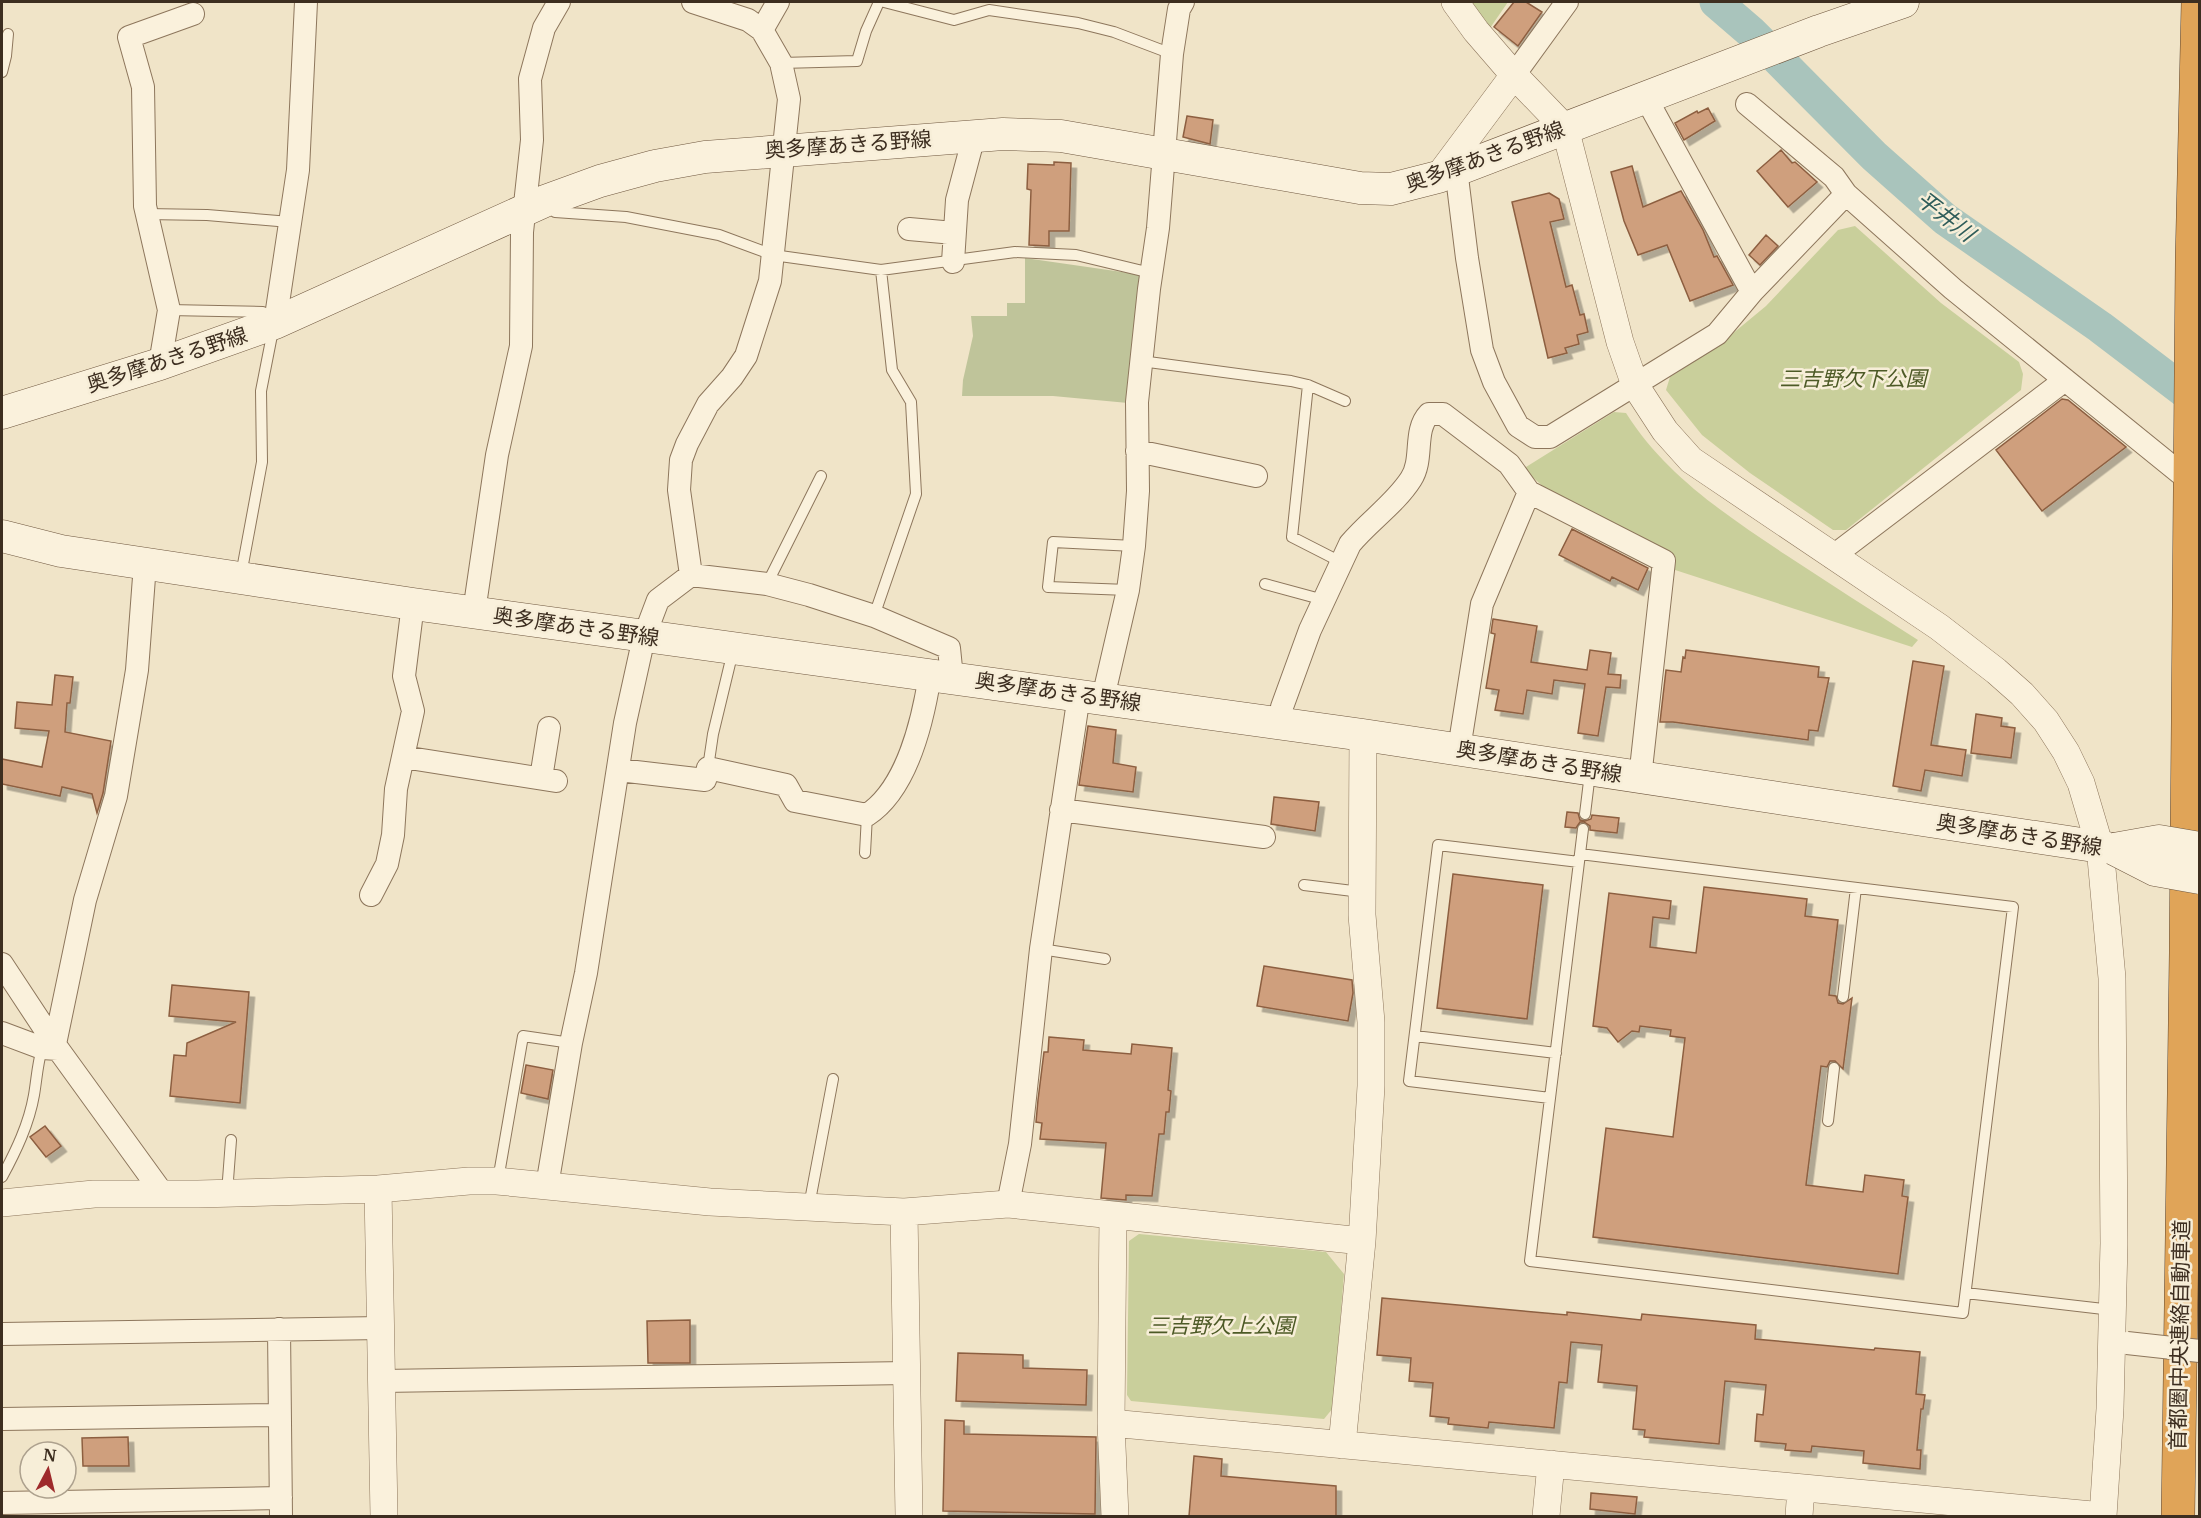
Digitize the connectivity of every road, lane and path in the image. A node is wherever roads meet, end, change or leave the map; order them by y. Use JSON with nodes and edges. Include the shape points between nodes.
{"nodes":[{"id":1,"x":306,"y":2,"type":"edge"},
{"id":2,"x":559,"y":2,"type":"edge"},
{"id":3,"x":693,"y":2,"type":"edge"},
{"id":4,"x":778,"y":2,"type":"edge"},
{"id":5,"x":881,"y":2,"type":"edge"},
{"id":6,"x":1183,"y":2,"type":"edge"},
{"id":7,"x":1455,"y":2,"type":"edge"},
{"id":8,"x":1567,"y":2,"type":"edge"},
{"id":9,"x":1903,"y":2,"type":"edge"},
{"id":10,"x":2198,"y":2,"type":"edge"},
{"id":11,"x":910,"y":5,"type":"edge"},
{"id":12,"x":193,"y":14,"type":"dead end"},
{"id":13,"x":762,"y":30,"type":"junction"},
{"id":14,"x":8,"y":34,"type":"dead end"},
{"id":15,"x":1172,"y":54,"type":"junction"},
{"id":16,"x":781,"y":63,"type":"junction"},
{"id":17,"x":2,"y":72,"type":"edge"},
{"id":18,"x":1514,"y":75,"type":"junction"},
{"id":19,"x":1646,"y":98,"type":"junction"},
{"id":20,"x":1746,"y":104,"type":"dead end"},
{"id":21,"x":1565,"y":129,"type":"junction"},
{"id":22,"x":974,"y":136,"type":"junction"},
{"id":23,"x":784,"y":150,"type":"junction"},
{"id":24,"x":1165,"y":153,"type":"junction"},
{"id":25,"x":1447,"y":173,"type":"junction"},
{"id":26,"x":1846,"y":194,"type":"junction"},
{"id":27,"x":535,"y":205,"type":"junction"},
{"id":28,"x":146,"y":214,"type":"junction"},
{"id":29,"x":290,"y":222,"type":"junction"},
{"id":30,"x":909,"y":229,"type":"dead end"},
{"id":31,"x":954,"y":233,"type":"junction"},
{"id":32,"x":773,"y":255,"type":"junction"},
{"id":33,"x":953,"y":262,"type":"junction"},
{"id":34,"x":881,"y":270,"type":"junction"},
{"id":35,"x":1151,"y":273,"type":"junction"},
{"id":36,"x":1752,"y":292,"type":"junction"},
{"id":37,"x":169,"y":310,"type":"junction"},
{"id":38,"x":269,"y":318,"type":"junction"},
{"id":39,"x":1141,"y":361,"type":"junction"},
{"id":40,"x":160,"y":364,"type":"junction"},
{"id":41,"x":2065,"y":380,"type":"junction"},
{"id":42,"x":1308,"y":385,"type":"junction"},
{"id":43,"x":1635,"y":385,"type":"junction"},
{"id":44,"x":1345,"y":401,"type":"dead end"},
{"id":45,"x":2,"y":413,"type":"edge"},
{"id":46,"x":1137,"y":451,"type":"junction"},
{"id":47,"x":2180,"y":473,"type":"dead end"},
{"id":48,"x":821,"y":476,"type":"dead end"},
{"id":49,"x":1256,"y":476,"type":"dead end"},
{"id":50,"x":1529,"y":492,"type":"junction"},
{"id":51,"x":2,"y":536,"type":"edge"},
{"id":52,"x":1134,"y":546,"type":"junction"},
{"id":53,"x":1832,"y":557,"type":"junction"},
{"id":54,"x":1341,"y":562,"type":"junction"},
{"id":55,"x":145,"y":564,"type":"junction"},
{"id":56,"x":691,"y":575,"type":"junction"},
{"id":57,"x":241,"y":578,"type":"junction"},
{"id":58,"x":767,"y":584,"type":"junction"},
{"id":59,"x":1265,"y":584,"type":"dead end"},
{"id":60,"x":1128,"y":590,"type":"junction"},
{"id":61,"x":1324,"y":600,"type":"junction"},
{"id":62,"x":413,"y":604,"type":"junction"},
{"id":63,"x":474,"y":612,"type":"junction"},
{"id":64,"x":874,"y":616,"type":"junction"},
{"id":65,"x":644,"y":637,"type":"junction"},
{"id":66,"x":733,"y":649,"type":"junction"},
{"id":67,"x":941,"y":676,"type":"junction"},
{"id":68,"x":1091,"y":697,"type":"junction"},
{"id":69,"x":1281,"y":724,"type":"junction"},
{"id":70,"x":549,"y":728,"type":"dead end"},
{"id":71,"x":1363,"y":735,"type":"junction"},
{"id":72,"x":1459,"y":749,"type":"junction"},
{"id":73,"x":403,"y":758,"type":"junction"},
{"id":74,"x":708,"y":768,"type":"junction"},
{"id":75,"x":619,"y":770,"type":"junction"},
{"id":76,"x":1590,"y":770,"type":"junction"},
{"id":77,"x":1640,"y":778,"type":"junction"},
{"id":78,"x":1060,"y":810,"type":"junction"},
{"id":79,"x":1585,"y":814,"type":"dead end"},
{"id":80,"x":867,"y":815,"type":"junction"},
{"id":81,"x":1583,"y":829,"type":"dead end"},
{"id":82,"x":1264,"y":837,"type":"dead end"},
{"id":83,"x":2107,"y":848,"type":"junction"},
{"id":84,"x":2199,"y":848,"type":"edge"},
{"id":85,"x":865,"y":852,"type":"dead end"},
{"id":86,"x":1579,"y":858,"type":"junction"},
{"id":87,"x":2199,"y":878,"type":"edge"},
{"id":88,"x":1304,"y":885,"type":"dead end"},
{"id":89,"x":1856,"y":888,"type":"junction"},
{"id":90,"x":1362,"y":892,"type":"junction"},
{"id":91,"x":371,"y":895,"type":"dead end"},
{"id":92,"x":1041,"y":949,"type":"junction"},
{"id":93,"x":1106,"y":959,"type":"dead end"},
{"id":94,"x":2,"y":964,"type":"edge"},
{"id":95,"x":1843,"y":997,"type":"dead end"},
{"id":96,"x":2,"y":1033,"type":"edge"},
{"id":97,"x":1415,"y":1036,"type":"junction"},
{"id":98,"x":571,"y":1043,"type":"junction"},
{"id":99,"x":52,"y":1047,"type":"junction"},
{"id":100,"x":1556,"y":1053,"type":"junction"},
{"id":101,"x":1834,"y":1068,"type":"dead end"},
{"id":102,"x":834,"y":1079,"type":"dead end"},
{"id":103,"x":1550,"y":1098,"type":"junction"},
{"id":104,"x":1828,"y":1122,"type":"dead end"},
{"id":105,"x":231,"y":1140,"type":"dead end"},
{"id":106,"x":2,"y":1177,"type":"edge"},
{"id":107,"x":497,"y":1181,"type":"junction"},
{"id":108,"x":547,"y":1186,"type":"junction"},
{"id":109,"x":378,"y":1189,"type":"junction"},
{"id":110,"x":227,"y":1193,"type":"junction"},
{"id":111,"x":163,"y":1194,"type":"junction"},
{"id":112,"x":2,"y":1203,"type":"edge"},
{"id":113,"x":1008,"y":1204,"type":"junction"},
{"id":114,"x":809,"y":1207,"type":"junction"},
{"id":115,"x":904,"y":1212,"type":"junction"},
{"id":116,"x":1113,"y":1215,"type":"junction"},
{"id":117,"x":1362,"y":1241,"type":"junction"},
{"id":118,"x":2181,"y":1278,"type":"junction"},
{"id":119,"x":1966,"y":1293,"type":"junction"},
{"id":120,"x":2113,"y":1311,"type":"junction"},
{"id":121,"x":381,"y":1328,"type":"junction"},
{"id":122,"x":279,"y":1329,"type":"junction"},
{"id":123,"x":2,"y":1334,"type":"edge"},
{"id":124,"x":2120,"y":1343,"type":"junction"},
{"id":125,"x":2199,"y":1351,"type":"edge"},
{"id":126,"x":907,"y":1373,"type":"junction"},
{"id":127,"x":382,"y":1381,"type":"junction"},
{"id":128,"x":279,"y":1414,"type":"junction"},
{"id":129,"x":2,"y":1419,"type":"edge"},
{"id":130,"x":1111,"y":1423,"type":"junction"},
{"id":131,"x":1342,"y":1445,"type":"junction"},
{"id":132,"x":1551,"y":1464,"type":"junction"},
{"id":133,"x":1801,"y":1488,"type":"junction"},
{"id":134,"x":2,"y":1503,"type":"edge"},
{"id":135,"x":281,"y":1507,"type":"edge"},
{"id":136,"x":384,"y":1516,"type":"edge"},
{"id":137,"x":909,"y":1516,"type":"edge"},
{"id":138,"x":1115,"y":1516,"type":"edge"},
{"id":139,"x":1546,"y":1516,"type":"edge"},
{"id":140,"x":1799,"y":1516,"type":"edge"},
{"id":141,"x":2103,"y":1516,"type":"edge"},
{"id":142,"x":2159,"y":1516,"type":"edge"},
{"id":143,"x":2178,"y":1516,"type":"edge"}],
"edges":[{"from":1,"to":29,"type":"street","via":[[298,170]]},
{"from":2,"to":27,"type":"street","via":[[544,28],[530,79]]},
{"from":3,"to":13,"type":"street","via":[[748,20]]},
{"from":4,"to":13,"type":"street"},
{"from":5,"to":11,"type":"lane"},
{"from":5,"to":16,"type":"lane","via":[[857,61]]},
{"from":6,"to":15,"type":"street"},
{"from":7,"to":18,"type":"street"},
{"from":8,"to":18,"type":"street"},
{"from":9,"to":19,"type":"main road","name":"奥多摩あきる野線"},
{"from":10,"to":118,"type":"highway","name":"首都圏中央連絡自動車道"},
{"from":11,"to":15,"type":"lane","via":[[954,20],[989,10],[1078,23]]},
{"from":12,"to":28,"type":"street","via":[[129,37],[142,87]]},
{"from":13,"to":16,"type":"street"},
{"from":14,"to":17,"type":"lane"},
{"from":15,"to":24,"type":"street"},
{"from":16,"to":23,"type":"street","via":[[789,99]]},
{"from":18,"to":21,"type":"street"},
{"from":18,"to":25,"type":"street"},
{"from":19,"to":21,"type":"main road","name":"奥多摩あきる野線"},
{"from":19,"to":36,"type":"street"},
{"from":20,"to":26,"type":"street","via":[[1834,177]]},
{"from":21,"to":25,"type":"main road","name":"奥多摩あきる野線"},
{"from":21,"to":43,"type":"street","via":[[1620,342]]},
{"from":22,"to":23,"type":"main road","name":"奥多摩あきる野線"},
{"from":22,"to":24,"type":"main road","name":"奥多摩あきる野線","via":[[1061,136]]},
{"from":22,"to":31,"type":"street","via":[[957,200]]},
{"from":23,"to":27,"type":"main road","name":"奥多摩あきる野線","via":[[655,166]]},
{"from":23,"to":32,"type":"street"},
{"from":24,"to":25,"type":"main road","name":"奥多摩あきる野線","via":[[1374,190]]},
{"from":24,"to":35,"type":"street"},
{"from":25,"to":43,"type":"street","via":[[1467,258],[1482,350],[1518,426],[1534,437],[1550,437]]},
{"from":26,"to":36,"type":"street"},
{"from":26,"to":41,"type":"street","via":[[1953,289]]},
{"from":27,"to":32,"type":"lane","via":[[555,212],[626,217],[719,235]]},
{"from":27,"to":38,"type":"main road","name":"奥多摩あきる野線"},
{"from":27,"to":63,"type":"street","via":[[522,232],[521,346],[497,455]]},
{"from":28,"to":29,"type":"lane"},
{"from":28,"to":37,"type":"street"},
{"from":29,"to":38,"type":"street"},
{"from":30,"to":31,"type":"street"},
{"from":31,"to":33,"type":"street"},
{"from":32,"to":34,"type":"lane"},
{"from":32,"to":56,"type":"street","via":[[770,281],[746,356],[708,404],[681,460],[679,490]]},
{"from":33,"to":34,"type":"lane"},
{"from":33,"to":35,"type":"lane","via":[[1015,252],[1076,255]]},
{"from":34,"to":64,"type":"lane","via":[[892,370],[911,402],[916,495]]},
{"from":35,"to":39,"type":"street"},
{"from":36,"to":43,"type":"street","via":[[1717,334]]},
{"from":37,"to":38,"type":"lane"},
{"from":37,"to":40,"type":"street"},
{"from":38,"to":40,"type":"main road","name":"奥多摩あきる野線"},
{"from":38,"to":57,"type":"lane","via":[[261,391],[262,462]]},
{"from":39,"to":42,"type":"lane"},
{"from":39,"to":46,"type":"street"},
{"from":40,"to":45,"type":"main road","name":"奥多摩あきる野線"},
{"from":41,"to":47,"type":"street"},
{"from":41,"to":53,"type":"street"},
{"from":42,"to":44,"type":"lane"},
{"from":42,"to":54,"type":"lane","via":[[1292,537]]},
{"from":43,"to":53,"type":"street","via":[[1665,431],[1691,460]]},
{"from":46,"to":49,"type":"street"},
{"from":46,"to":52,"type":"street"},
{"from":48,"to":58,"type":"lane"},
{"from":50,"to":54,"type":"street","via":[[1509,464],[1443,414],[1430,414],[1422,422],[1412,478],[1359,533]]},
{"from":50,"to":72,"type":"street","via":[[1482,604]]},
{"from":50,"to":77,"type":"street","via":[[1664,561]]},
{"from":51,"to":55,"type":"main road","name":"奥多摩あきる野線","via":[[62,551]]},
{"from":52,"to":60,"type":"street"},
{"from":52,"to":60,"type":"lane","via":[[1053,542],[1048,587]]},
{"from":53,"to":83,"type":"street","via":[[1939,627],[2022,694],[2066,752]]},
{"from":54,"to":61,"type":"street"},
{"from":55,"to":57,"type":"main road","name":"奥多摩あきる野線"},
{"from":55,"to":99,"type":"street","via":[[137,670],[116,796],[85,900]]},
{"from":56,"to":58,"type":"street"},
{"from":56,"to":65,"type":"street","via":[[658,600]]},
{"from":57,"to":62,"type":"main road","name":"奥多摩あきる野線"},
{"from":58,"to":64,"type":"street"},
{"from":59,"to":61,"type":"lane"},
{"from":60,"to":68,"type":"street"},
{"from":61,"to":69,"type":"street","via":[[1282,707]]},
{"from":62,"to":63,"type":"main road","name":"奥多摩あきる野線"},
{"from":62,"to":73,"type":"street","via":[[404,676],[413,711]]},
{"from":63,"to":65,"type":"main road","name":"奥多摩あきる野線"},
{"from":64,"to":67,"type":"street","via":[[949,648]]},
{"from":65,"to":66,"type":"main road","name":"奥多摩あきる野線"},
{"from":65,"to":75,"type":"street"},
{"from":66,"to":67,"type":"main road","name":"奥多摩あきる野線"},
{"from":66,"to":74,"type":"lane"},
{"from":67,"to":68,"type":"main road","name":"奥多摩あきる野線"},
{"from":67,"to":80,"type":"street","via":[[926,698],[900,778],[878,809]]},
{"from":68,"to":69,"type":"main road","name":"奥多摩あきる野線"},
{"from":68,"to":78,"type":"street"},
{"from":69,"to":71,"type":"main road","name":"奥多摩あきる野線"},
{"from":70,"to":73,"type":"street","via":[[549,779]]},
{"from":71,"to":72,"type":"main road","name":"奥多摩あきる野線"},
{"from":71,"to":90,"type":"street"},
{"from":72,"to":76,"type":"main road","name":"奥多摩あきる野線"},
{"from":73,"to":91,"type":"street","via":[[387,864]]},
{"from":74,"to":75,"type":"street","via":[[705,780]]},
{"from":74,"to":80,"type":"street","via":[[786,785],[795,801]]},
{"from":75,"to":98,"type":"street"},
{"from":76,"to":77,"type":"main road","name":"奥多摩あきる野線"},
{"from":76,"to":79,"type":"lane"},
{"from":77,"to":83,"type":"main road","name":"奥多摩あきる野線"},
{"from":78,"to":82,"type":"street"},
{"from":78,"to":92,"type":"street"},
{"from":80,"to":85,"type":"lane"},
{"from":81,"to":86,"type":"lane"},
{"from":83,"to":84,"type":"main road","name":"奥多摩あきる野線","bridge":true,"via":[[2159,841]]},
{"from":83,"to":87,"type":"main road","name":"奥多摩あきる野線","bridge":true,"via":[[2155,870]]},
{"from":83,"to":120,"type":"street","via":[[2115,1104]]},
{"from":86,"to":89,"type":"lane"},
{"from":86,"to":97,"type":"lane","via":[[1438,845]]},
{"from":86,"to":100,"type":"lane"},
{"from":88,"to":90,"type":"lane"},
{"from":89,"to":95,"type":"lane"},
{"from":89,"to":119,"type":"lane","via":[[2013,907]]},
{"from":90,"to":117,"type":"street","via":[[1371,1022]]},
{"from":92,"to":93,"type":"lane"},
{"from":92,"to":113,"type":"street","via":[[1020,1144]]},
{"from":94,"to":99,"type":"street"},
{"from":96,"to":99,"type":"street"},
{"from":97,"to":100,"type":"lane"},
{"from":97,"to":103,"type":"lane","via":[[1409,1081]]},
{"from":98,"to":107,"type":"lane","via":[[523,1036]]},
{"from":98,"to":108,"type":"street"},
{"from":99,"to":106,"type":"lane","via":[[36,1068],[35,1094],[27,1124]]},
{"from":99,"to":111,"type":"street"},
{"from":100,"to":103,"type":"lane"},
{"from":101,"to":104,"type":"lane"},
{"from":102,"to":114,"type":"lane"},
{"from":103,"to":119,"type":"lane","via":[[1530,1261],[1963,1313]]},
{"from":105,"to":110,"type":"lane"},
{"from":107,"to":108,"type":"street"},
{"from":107,"to":109,"type":"street"},
{"from":108,"to":114,"type":"street"},
{"from":109,"to":110,"type":"street"},
{"from":109,"to":121,"type":"street"},
{"from":110,"to":111,"type":"street"},
{"from":111,"to":112,"type":"street","via":[[94,1194]]},
{"from":113,"to":115,"type":"street"},
{"from":113,"to":116,"type":"street"},
{"from":114,"to":115,"type":"street"},
{"from":115,"to":126,"type":"street"},
{"from":116,"to":117,"type":"street"},
{"from":116,"to":130,"type":"street"},
{"from":117,"to":131,"type":"street"},
{"from":118,"to":142,"type":"highway"},
{"from":118,"to":143,"type":"highway","name":"首都圏中央連絡自動車道"},
{"from":119,"to":120,"type":"lane"},
{"from":120,"to":124,"type":"street"},
{"from":121,"to":122,"type":"street"},
{"from":121,"to":127,"type":"street"},
{"from":122,"to":123,"type":"street"},
{"from":122,"to":128,"type":"street"},
{"from":124,"to":125,"type":"street","bridge":true},
{"from":124,"to":141,"type":"street"},
{"from":126,"to":127,"type":"street"},
{"from":126,"to":137,"type":"street"},
{"from":127,"to":136,"type":"street"},
{"from":128,"to":129,"type":"street"},
{"from":128,"to":135,"type":"street"},
{"from":130,"to":131,"type":"street"},
{"from":130,"to":138,"type":"street"},
{"from":131,"to":132,"type":"street"},
{"from":132,"to":133,"type":"street"},
{"from":132,"to":139,"type":"street"},
{"from":133,"to":140,"type":"street"},
{"from":133,"to":141,"type":"street"},
{"from":134,"to":135,"type":"street"}]}
